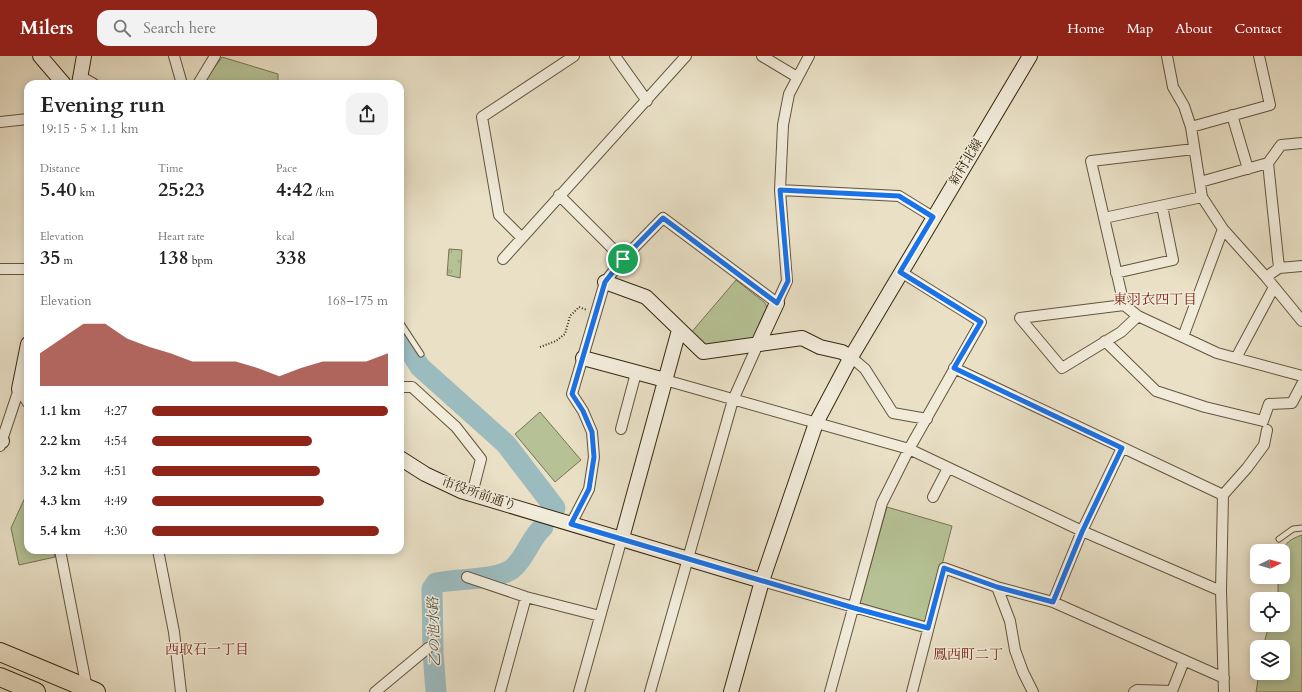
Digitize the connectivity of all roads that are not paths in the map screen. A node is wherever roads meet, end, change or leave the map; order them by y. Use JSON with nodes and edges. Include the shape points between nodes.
{"nodes":[{"id":1,"x":40,"y":56,"type":"edge"},
{"id":2,"x":84,"y":56,"type":"edge"},
{"id":3,"x":174,"y":56,"type":"edge"},
{"id":4,"x":215,"y":56,"type":"edge"},
{"id":5,"x":574,"y":56,"type":"edge"},
{"id":6,"x":615,"y":56,"type":"edge"},
{"id":7,"x":686,"y":56,"type":"edge"},
{"id":8,"x":762,"y":56,"type":"edge"},
{"id":9,"x":809,"y":56,"type":"edge"},
{"id":10,"x":1030,"y":56,"type":"edge"},
{"id":11,"x":1167,"y":56,"type":"edge"},
{"id":12,"x":1259,"y":56,"type":"edge"},
{"id":13,"x":797,"y":77,"type":"junction"},
{"id":14,"x":61,"y":80,"type":"edge"},
{"id":15,"x":79,"y":80,"type":"edge"},
{"id":16,"x":181,"y":80,"type":"edge"},
{"id":17,"x":200,"y":80,"type":"edge"},
{"id":18,"x":647,"y":101,"type":"junction"},
{"id":19,"x":1232,"y":115,"type":"junction"},
{"id":20,"x":24,"y":120,"type":"edge"},
{"id":21,"x":0,"y":122,"type":"edge"},
{"id":22,"x":1191,"y":127,"type":"junction"},
{"id":23,"x":1302,"y":143,"type":"edge"},
{"id":24,"x":1194,"y":149,"type":"junction"},
{"id":25,"x":1268,"y":163,"type":"junction"},
{"id":26,"x":1248,"y":169,"type":"junction"},
{"id":27,"x":1200,"y":182,"type":"junction"},
{"id":28,"x":780,"y":190,"type":"junction"},
{"id":29,"x":559,"y":195,"type":"junction"},
{"id":30,"x":1202,"y":197,"type":"junction"},
{"id":31,"x":1162,"y":206,"type":"junction"},
{"id":32,"x":933,"y":217,"type":"junction"},
{"id":33,"x":1104,"y":218,"type":"junction"},
{"id":34,"x":1222,"y":230,"type":"junction"},
{"id":35,"x":522,"y":238,"type":"junction"},
{"id":36,"x":503,"y":259,"type":"dead end"},
{"id":37,"x":623,"y":259,"type":"junction"},
{"id":38,"x":1302,"y":266,"type":"edge"},
{"id":39,"x":24,"y":268,"type":"edge"},
{"id":40,"x":1279,"y":268,"type":"junction"},
{"id":41,"x":0,"y":270,"type":"edge"},
{"id":42,"x":902,"y":270,"type":"junction"},
{"id":43,"x":1116,"y":273,"type":"junction"},
{"id":44,"x":1266,"y":277,"type":"junction"},
{"id":45,"x":605,"y":282,"type":"junction"},
{"id":46,"x":1274,"y":286,"type":"junction"},
{"id":47,"x":777,"y":303,"type":"junction"},
{"id":48,"x":1124,"y":305,"type":"junction"},
{"id":49,"x":1138,"y":316,"type":"junction"},
{"id":50,"x":1302,"y":321,"type":"edge"},
{"id":51,"x":404,"y":328,"type":"edge"},
{"id":52,"x":679,"y":330,"type":"junction"},
{"id":53,"x":1182,"y":337,"type":"junction"},
{"id":54,"x":1105,"y":341,"type":"junction"},
{"id":55,"x":758,"y":344,"type":"junction"},
{"id":56,"x":421,"y":354,"type":"dead end"},
{"id":57,"x":851,"y":357,"type":"junction"},
{"id":58,"x":583,"y":358,"type":"junction"},
{"id":59,"x":1236,"y":358,"type":"junction"},
{"id":60,"x":24,"y":364,"type":"edge"},
{"id":61,"x":954,"y":368,"type":"junction"},
{"id":62,"x":636,"y":373,"type":"junction"},
{"id":63,"x":1302,"y":376,"type":"edge"},
{"id":64,"x":665,"y":380,"type":"junction"},
{"id":65,"x":1302,"y":384,"type":"edge"},
{"id":66,"x":404,"y":387,"type":"edge"},
{"id":67,"x":19,"y":389,"type":"junction"},
{"id":68,"x":24,"y":397,"type":"edge"},
{"id":69,"x":733,"y":400,"type":"junction"},
{"id":70,"x":927,"y":419,"type":"junction"},
{"id":71,"x":816,"y":423,"type":"junction"},
{"id":72,"x":620,"y":429,"type":"dead end"},
{"id":73,"x":1268,"y":430,"type":"dead end"},
{"id":74,"x":1,"y":443,"type":"edge"},
{"id":75,"x":1122,"y":448,"type":"junction"},
{"id":76,"x":909,"y":449,"type":"junction"},
{"id":77,"x":404,"y":461,"type":"edge"},
{"id":78,"x":948,"y":468,"type":"junction"},
{"id":79,"x":472,"y":494,"type":"junction"},
{"id":80,"x":1223,"y":496,"type":"junction"},
{"id":81,"x":933,"y":497,"type":"dead end"},
{"id":82,"x":571,"y":524,"type":"junction"},
{"id":83,"x":1302,"y":528,"type":"edge"},
{"id":84,"x":1082,"y":532,"type":"junction"},
{"id":85,"x":622,"y":538,"type":"junction"},
{"id":86,"x":1279,"y":539,"type":"dead end"},
{"id":87,"x":61,"y":554,"type":"edge"},
{"id":88,"x":159,"y":554,"type":"edge"},
{"id":89,"x":688,"y":559,"type":"junction"},
{"id":90,"x":466,"y":578,"type":"dead end"},
{"id":91,"x":762,"y":581,"type":"junction"},
{"id":92,"x":997,"y":587,"type":"junction"},
{"id":93,"x":1221,"y":591,"type":"junction"},
{"id":94,"x":526,"y":596,"type":"junction"},
{"id":95,"x":1053,"y":602,"type":"junction"},
{"id":96,"x":854,"y":608,"type":"junction"},
{"id":97,"x":600,"y":616,"type":"junction"},
{"id":98,"x":928,"y":628,"type":"junction"},
{"id":99,"x":428,"y":648,"type":"dead end"},
{"id":100,"x":0,"y":652,"type":"edge"},
{"id":101,"x":1184,"y":661,"type":"junction"},
{"id":102,"x":0,"y":677,"type":"edge"},
{"id":103,"x":1224,"y":678,"type":"junction"},
{"id":104,"x":90,"y":691,"type":"edge"},
{"id":105,"x":36,"y":692,"type":"edge"},
{"id":106,"x":181,"y":692,"type":"edge"},
{"id":107,"x":375,"y":692,"type":"edge"},
{"id":108,"x":500,"y":692,"type":"edge"},
{"id":109,"x":579,"y":692,"type":"edge"},
{"id":110,"x":650,"y":692,"type":"edge"},
{"id":111,"x":731,"y":692,"type":"edge"},
{"id":112,"x":830,"y":692,"type":"edge"},
{"id":113,"x":912,"y":692,"type":"edge"},
{"id":114,"x":1033,"y":692,"type":"edge"},
{"id":115,"x":1134,"y":692,"type":"edge"},
{"id":116,"x":1224,"y":692,"type":"edge"}],
"edges":[{"from":1,"to":14,"type":"street"},
{"from":2,"to":15,"type":"street"},
{"from":3,"to":16,"type":"street"},
{"from":4,"to":17,"type":"street"},
{"from":5,"to":35,"type":"street","via":[[482,117],[499,215]]},
{"from":6,"to":18,"type":"street"},
{"from":7,"to":18,"type":"street"},
{"from":8,"to":13,"type":"street"},
{"from":9,"to":13,"type":"street"},
{"from":10,"to":32,"type":"street","name":"新村北線"},
{"from":11,"to":22,"type":"street","via":[[1173,87],[1184,106]]},
{"from":12,"to":19,"type":"street","via":[[1270,105]]},
{"from":13,"to":28,"type":"street","via":[[789,94],[783,125]]},
{"from":18,"to":29,"type":"street"},
{"from":19,"to":22,"type":"street"},
{"from":19,"to":26,"type":"street"},
{"from":20,"to":21,"type":"street"},
{"from":22,"to":24,"type":"street"},
{"from":23,"to":25,"type":"street","via":[[1281,145]]},
{"from":24,"to":27,"type":"street"},
{"from":24,"to":33,"type":"street","via":[[1091,161]]},
{"from":25,"to":26,"type":"street"},
{"from":25,"to":40,"type":"street"},
{"from":26,"to":27,"type":"street"},
{"from":27,"to":30,"type":"street"},
{"from":28,"to":32,"type":"street","via":[[899,196]]},
{"from":28,"to":47,"type":"street","via":[[788,281]]},
{"from":29,"to":35,"type":"street"},
{"from":29,"to":37,"type":"street"},
{"from":30,"to":31,"type":"street"},
{"from":30,"to":34,"type":"street"},
{"from":31,"to":33,"type":"street"},
{"from":31,"to":43,"type":"street","via":[[1173,260]]},
{"from":32,"to":42,"type":"street","name":"新村北線"},
{"from":33,"to":43,"type":"street"},
{"from":34,"to":44,"type":"street"},
{"from":34,"to":53,"type":"street"},
{"from":35,"to":36,"type":"street"},
{"from":37,"to":45,"type":"street"},
{"from":37,"to":47,"type":"street","via":[[663,218]]},
{"from":38,"to":40,"type":"street"},
{"from":39,"to":41,"type":"street"},
{"from":40,"to":44,"type":"street"},
{"from":42,"to":57,"type":"street","name":"新村北線"},
{"from":42,"to":61,"type":"street","via":[[981,322]]},
{"from":43,"to":48,"type":"street"},
{"from":44,"to":46,"type":"street"},
{"from":45,"to":52,"type":"street","via":[[646,297]]},
{"from":45,"to":58,"type":"street"},
{"from":46,"to":50,"type":"street"},
{"from":46,"to":59,"type":"street"},
{"from":47,"to":55,"type":"street"},
{"from":48,"to":49,"type":"street"},
{"from":48,"to":54,"type":"street","via":[[1020,318],[1062,368]]},
{"from":49,"to":53,"type":"street"},
{"from":49,"to":54,"type":"street","via":[[1121,332]]},
{"from":51,"to":56,"type":"lane"},
{"from":52,"to":55,"type":"street","via":[[703,352]]},
{"from":52,"to":64,"type":"street"},
{"from":53,"to":59,"type":"street","via":[[1217,354]]},
{"from":54,"to":65,"type":"street","via":[[1156,391],[1205,407],[1263,421],[1269,404],[1292,403]]},
{"from":55,"to":57,"type":"street","via":[[802,338]]},
{"from":55,"to":69,"type":"street"},
{"from":57,"to":70,"type":"street","via":[[865,369],[893,413]]},
{"from":57,"to":71,"type":"street","name":"新村北線"},
{"from":58,"to":62,"type":"street"},
{"from":58,"to":82,"type":"street","via":[[572,394],[592,432],[594,457],[589,489]]},
{"from":59,"to":63,"type":"street"},
{"from":60,"to":67,"type":"street"},
{"from":61,"to":70,"type":"street"},
{"from":61,"to":75,"type":"street"},
{"from":62,"to":64,"type":"street"},
{"from":62,"to":72,"type":"street"},
{"from":64,"to":69,"type":"street"},
{"from":64,"to":85,"type":"street"},
{"from":66,"to":79,"type":"street","via":[[412,387],[456,427],[481,459]]},
{"from":67,"to":68,"type":"street"},
{"from":67,"to":74,"type":"street"},
{"from":69,"to":71,"type":"street"},
{"from":69,"to":89,"type":"street"},
{"from":70,"to":76,"type":"street"},
{"from":71,"to":76,"type":"street"},
{"from":71,"to":91,"type":"street","name":"新村北線"},
{"from":73,"to":80,"type":"street","via":[[1264,445]]},
{"from":75,"to":80,"type":"street"},
{"from":75,"to":84,"type":"street"},
{"from":76,"to":78,"type":"street"},
{"from":76,"to":96,"type":"street","via":[[882,503]]},
{"from":77,"to":79,"type":"street","name":"市役所前通り","via":[[425,474]]},
{"from":78,"to":81,"type":"street"},
{"from":78,"to":84,"type":"street"},
{"from":79,"to":82,"type":"street","name":"市役所前通り"},
{"from":80,"to":93,"type":"street"},
{"from":82,"to":85,"type":"street","name":"市役所前通り"},
{"from":83,"to":86,"type":"lane","via":[[1294,529]]},
{"from":84,"to":93,"type":"street"},
{"from":84,"to":95,"type":"street"},
{"from":85,"to":89,"type":"street","name":"市役所前通り"},
{"from":85,"to":97,"type":"street"},
{"from":87,"to":104,"type":"street"},
{"from":88,"to":106,"type":"street","via":[[174,632]]},
{"from":89,"to":91,"type":"street","name":"市役所前通り"},
{"from":89,"to":110,"type":"street"},
{"from":90,"to":94,"type":"street"},
{"from":91,"to":96,"type":"street"},
{"from":91,"to":111,"type":"street","name":"新村北線"},
{"from":92,"to":95,"type":"street"},
{"from":92,"to":98,"type":"street","via":[[944,568]]},
{"from":92,"to":114,"type":"street","via":[[1010,621],[1015,650]]},
{"from":93,"to":103,"type":"street"},
{"from":94,"to":97,"type":"street"},
{"from":94,"to":108,"type":"street"},
{"from":95,"to":101,"type":"street"},
{"from":96,"to":98,"type":"street"},
{"from":96,"to":112,"type":"street"},
{"from":97,"to":109,"type":"street"},
{"from":98,"to":113,"type":"street"},
{"from":99,"to":107,"type":"street"},
{"from":100,"to":104,"type":"highway"},
{"from":101,"to":103,"type":"street"},
{"from":101,"to":115,"type":"street","via":[[1172,691]]},
{"from":102,"to":105,"type":"highway"},
{"from":103,"to":116,"type":"street"}]}
